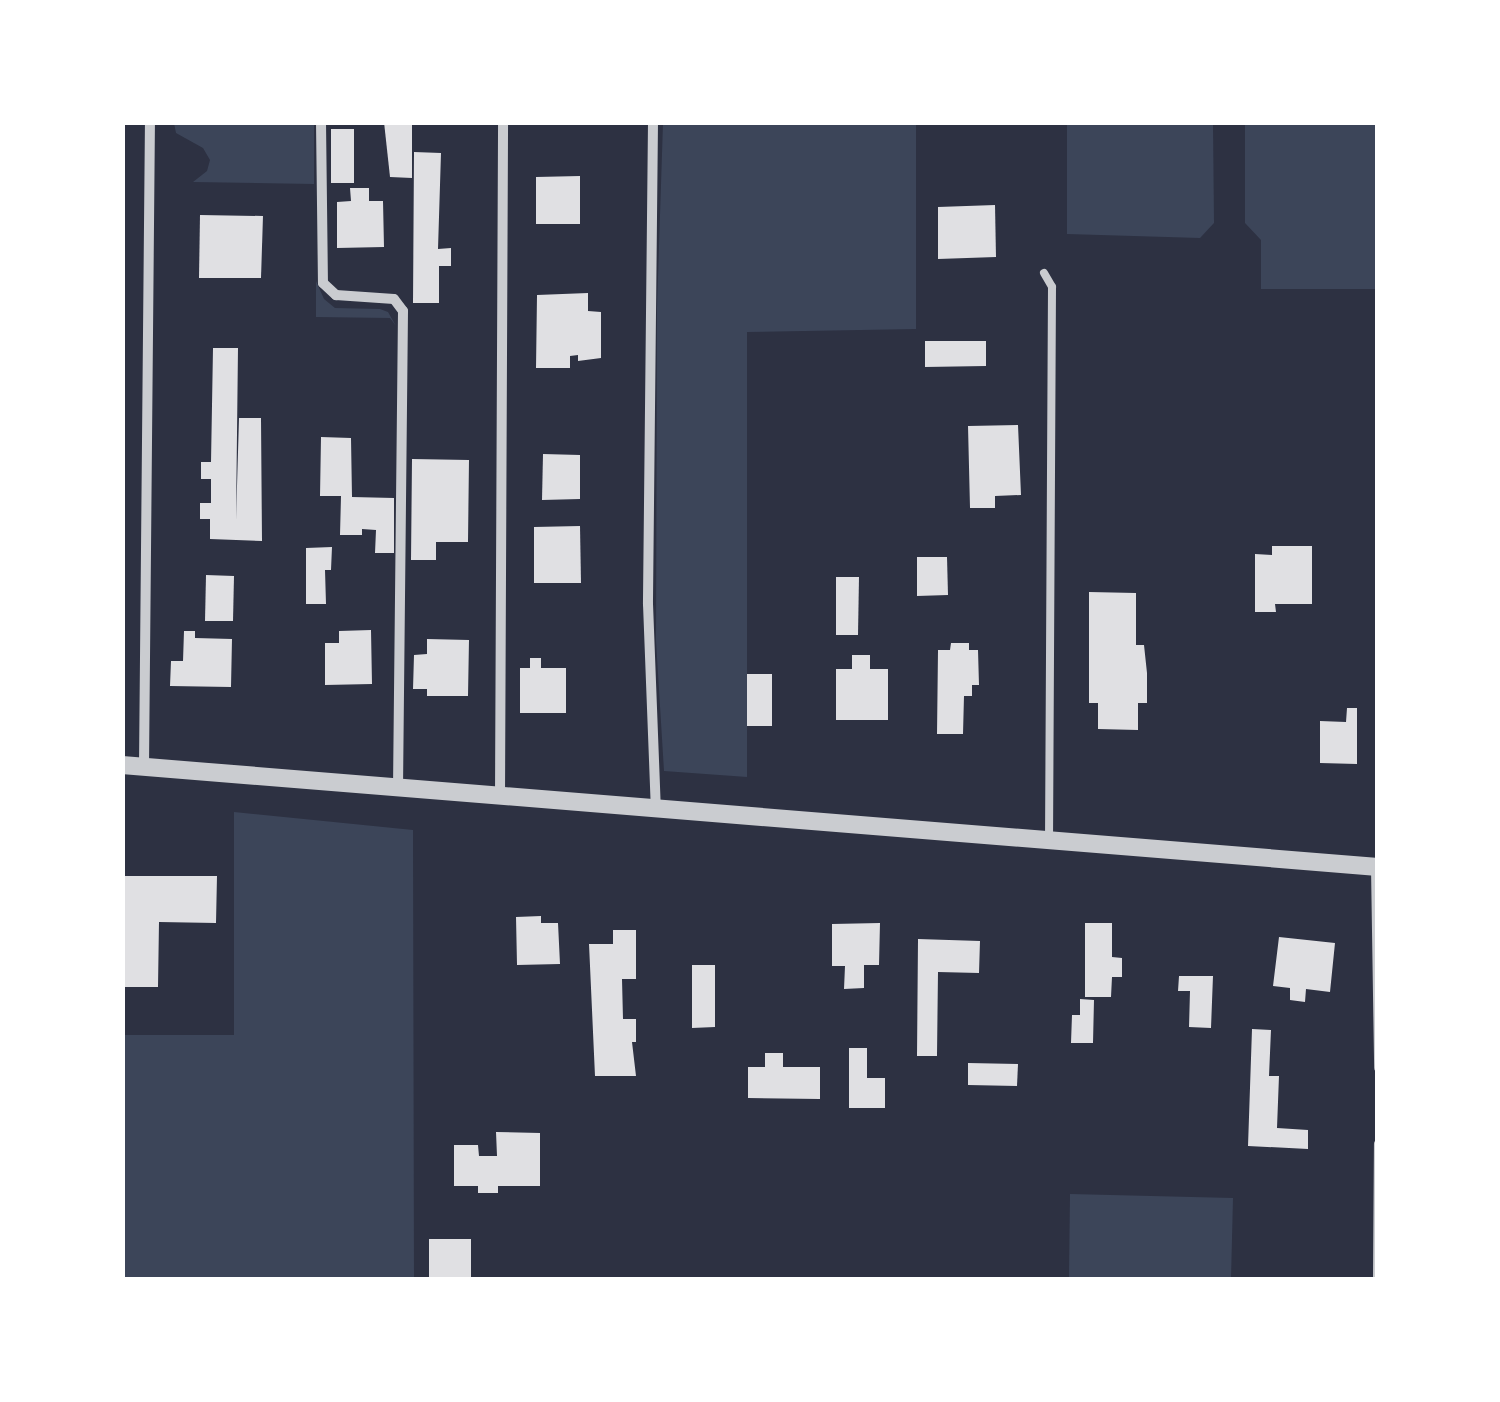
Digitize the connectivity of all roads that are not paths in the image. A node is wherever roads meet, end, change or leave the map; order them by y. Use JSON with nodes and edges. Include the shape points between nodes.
{"nodes":[{"id":1,"x":150,"y":122,"type":"edge"},
{"id":2,"x":321,"y":122,"type":"edge"},
{"id":3,"x":503,"y":122,"type":"edge"},
{"id":4,"x":652,"y":122,"type":"edge"},
{"id":5,"x":1044,"y":273,"type":"dead end"},
{"id":6,"x":122,"y":765,"type":"edge"},
{"id":7,"x":144,"y":766,"type":"junction"},
{"id":8,"x":398,"y":788,"type":"junction"},
{"id":9,"x":500,"y":796,"type":"junction"},
{"id":10,"x":656,"y":809,"type":"junction"},
{"id":11,"x":1049,"y":840,"type":"junction"},
{"id":12,"x":1376,"y":867,"type":"edge"},
{"id":13,"x":1378,"y":1068,"type":"edge"},
{"id":14,"x":1378,"y":1144,"type":"edge"},
{"id":15,"x":1377,"y":1280,"type":"edge"}],
"edges":[{"from":1,"to":7,"type":"street"},
{"from":2,"to":8,"type":"street","via":[[324,282],[336,295],[394,299],[403,312]]},
{"from":3,"to":9,"type":"street"},
{"from":4,"to":10,"type":"street","via":[[648,604]]},
{"from":5,"to":11,"type":"lane","via":[[1052,287]]},
{"from":6,"to":7,"type":"street"},
{"from":7,"to":8,"type":"street"},
{"from":8,"to":9,"type":"street"},
{"from":9,"to":10,"type":"street"},
{"from":10,"to":11,"type":"street"},
{"from":11,"to":12,"type":"street"},
{"from":12,"to":13,"type":"lane"},
{"from":14,"to":15,"type":"lane"}]}
